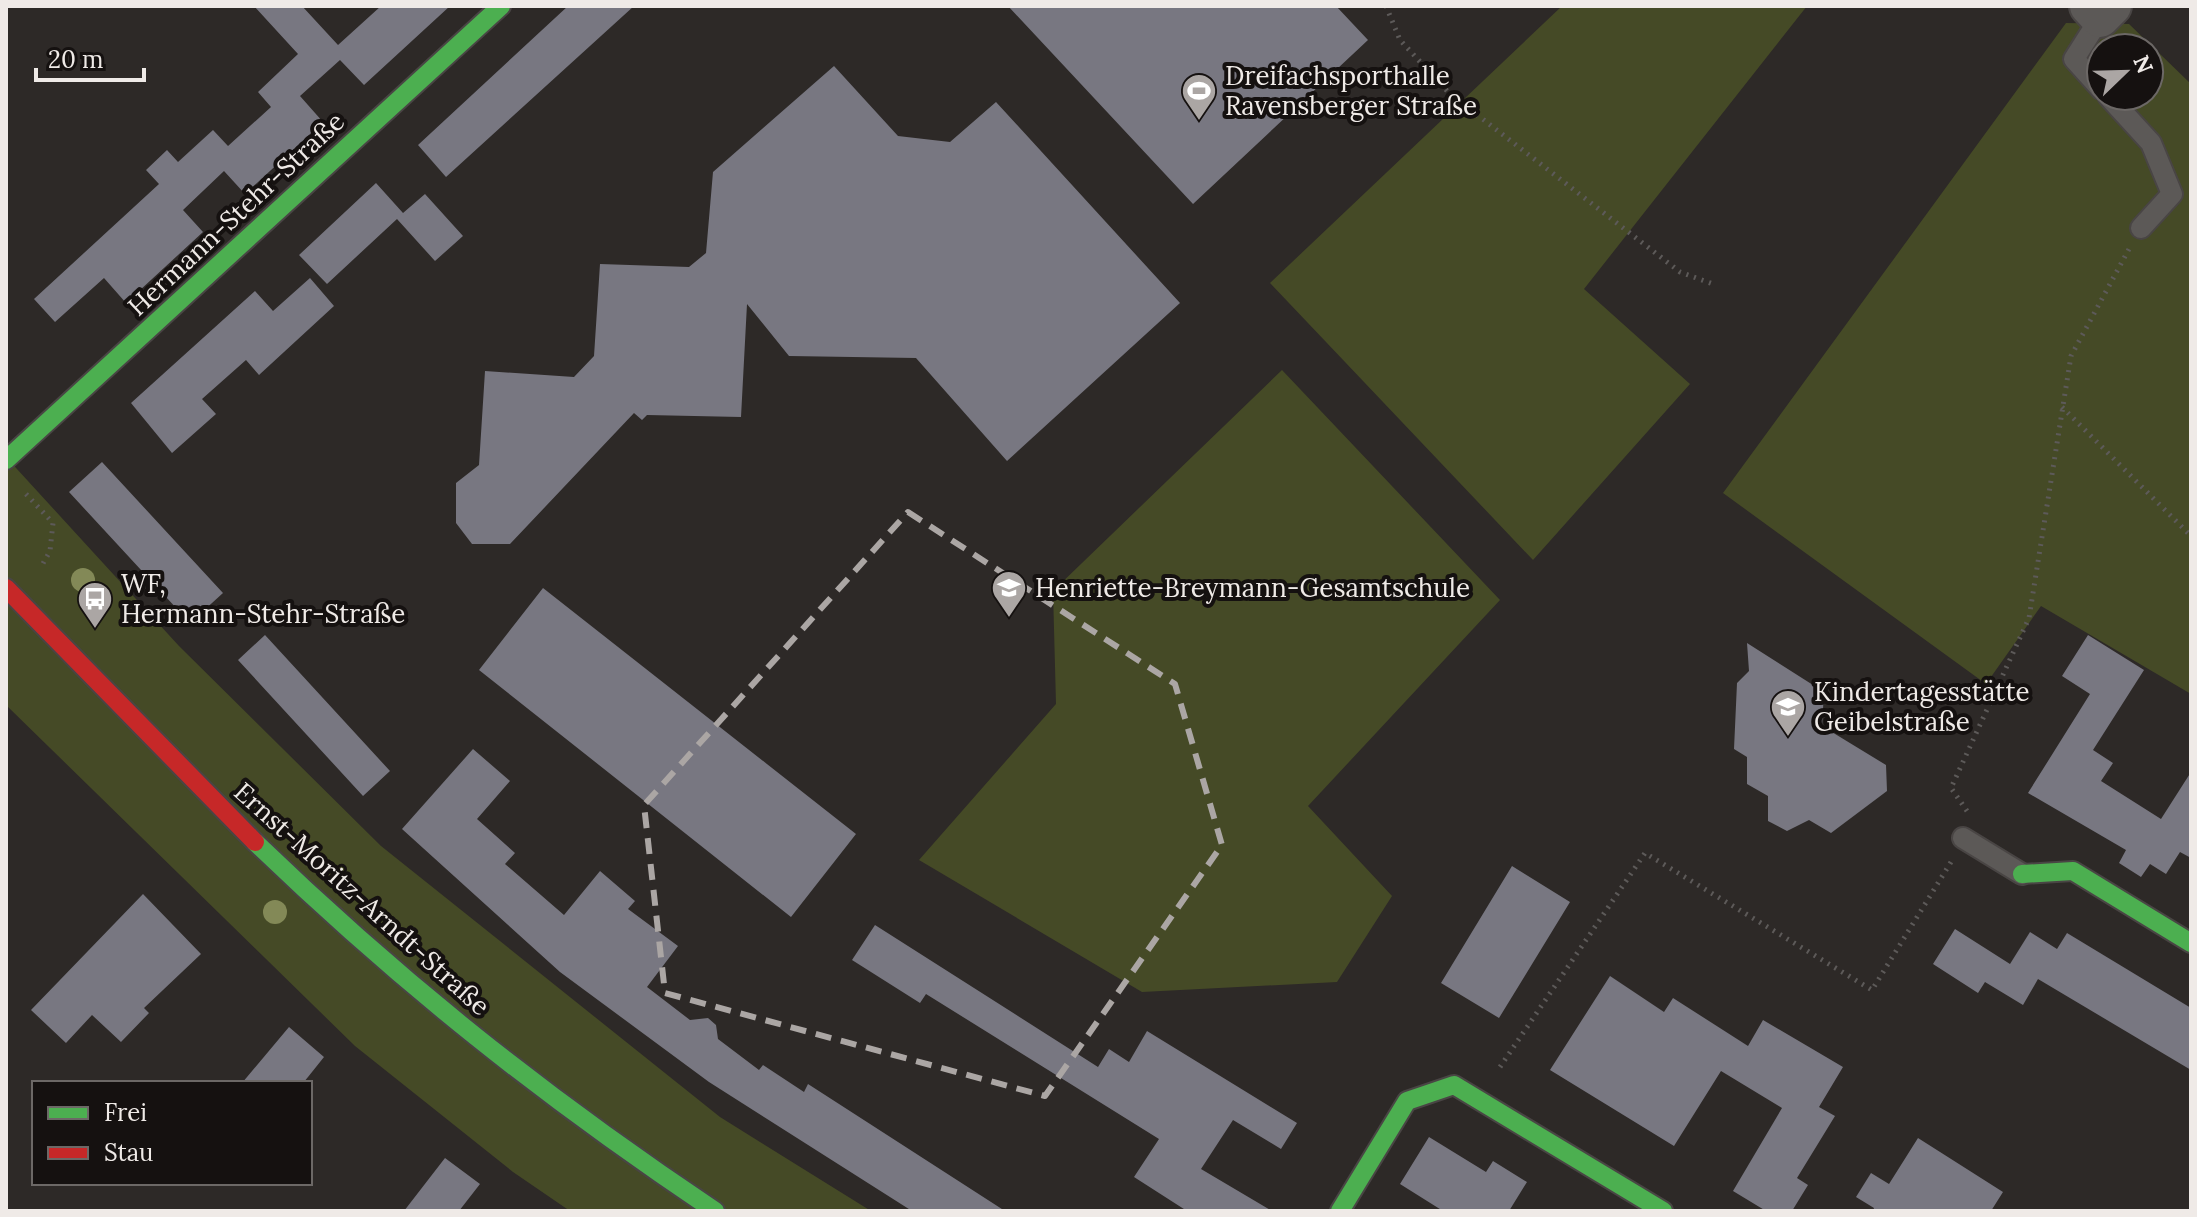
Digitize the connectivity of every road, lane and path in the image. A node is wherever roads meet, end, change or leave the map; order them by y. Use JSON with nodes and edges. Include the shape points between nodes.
{"nodes":[{"id":1,"x":501,"y":6,"type":"edge"},
{"id":2,"x":1386,"y":6,"type":"edge"},
{"id":3,"x":2100,"y":10,"type":"edge"},
{"id":4,"x":2088,"y":32,"type":"edge"},
{"id":5,"x":2085,"y":38,"type":"edge"},
{"id":6,"x":2085,"y":71,"type":"edge"},
{"id":7,"x":2123,"y":112,"type":"edge"},
{"id":8,"x":2141,"y":228,"type":"joint"},
{"id":9,"x":1713,"y":284,"type":"dead end"},
{"id":10,"x":2062,"y":406,"type":"junction"},
{"id":11,"x":6,"y":460,"type":"edge"},
{"id":12,"x":25,"y":492,"type":"dead end"},
{"id":13,"x":2191,"y":536,"type":"edge"},
{"id":14,"x":9,"y":591,"type":"edge"},
{"id":15,"x":1963,"y":838,"type":"junction"},
{"id":16,"x":2022,"y":874,"type":"joint"},
{"id":17,"x":2191,"y":943,"type":"edge"},
{"id":18,"x":1477,"y":1100,"type":"junction"},
{"id":19,"x":715,"y":1211,"type":"edge"},
{"id":20,"x":1340,"y":1211,"type":"edge"},
{"id":21,"x":1663,"y":1211,"type":"edge"}],
"edges":[{"from":1,"to":11,"type":"street","name":"Hermann-Stehr-Straße"},
{"from":2,"to":9,"type":"path","via":[[1400,40],[1449,93],[1680,272]]},
{"from":3,"to":4,"type":"lane"},
{"from":5,"to":6,"type":"lane","via":[[2074,59]]},
{"from":7,"to":8,"type":"lane","via":[[2151,143],[2172,194]]},
{"from":8,"to":10,"type":"path","via":[[2071,356]]},
{"from":10,"to":13,"type":"path"},
{"from":10,"to":15,"type":"path","via":[[2029,618],[1951,788],[1968,813]]},
{"from":12,"to":14,"type":"path","via":[[53,523],[50,551],[37,573]]},
{"from":14,"to":19,"type":"street","name":"Ernst-Moritz-Arndt-Straße","via":[[175,763],[347,928],[466,1031]]},
{"from":15,"to":16,"type":"lane"},
{"from":15,"to":18,"type":"path","via":[[1872,990],[1645,853]]},
{"from":16,"to":17,"type":"street","via":[[2073,871]]},
{"from":18,"to":20,"type":"street","via":[[1454,1085],[1407,1101]]},
{"from":18,"to":21,"type":"street"}]}
